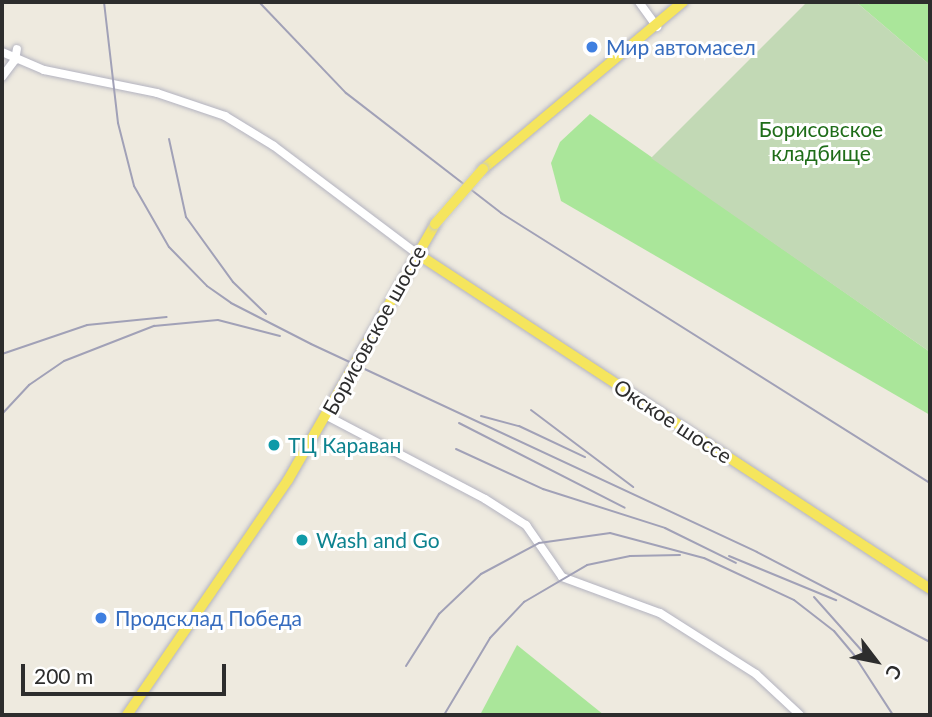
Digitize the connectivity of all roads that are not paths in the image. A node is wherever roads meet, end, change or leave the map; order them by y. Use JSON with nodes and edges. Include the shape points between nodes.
{"nodes":[{"id":1,"x":639,"y":2,"type":"edge"},
{"id":2,"x":683,"y":2,"type":"edge"},
{"id":3,"x":657,"y":27,"type":"junction"},
{"id":4,"x":17,"y":49,"type":"dead end"},
{"id":5,"x":2,"y":52,"type":"edge"},
{"id":6,"x":15,"y":60,"type":"junction"},
{"id":7,"x":2,"y":77,"type":"edge"},
{"id":8,"x":416,"y":253,"type":"junction"},
{"id":9,"x":327,"y":416,"type":"junction"},
{"id":10,"x":930,"y":589,"type":"edge"},
{"id":11,"x":127,"y":715,"type":"edge"},
{"id":12,"x":800,"y":715,"type":"edge"}],
"edges":[{"from":1,"to":3,"type":"street"},
{"from":2,"to":3,"type":"main road"},
{"from":3,"to":8,"type":"main road","name":"Борисовское шоссе","bridge":true,"via":[[483,169]]},
{"from":4,"to":6,"type":"street"},
{"from":5,"to":6,"type":"street"},
{"from":6,"to":7,"type":"street"},
{"from":6,"to":8,"type":"street","via":[[157,93],[225,116],[274,146]]},
{"from":8,"to":9,"type":"main road","name":"Борисовское шоссе"},
{"from":8,"to":10,"type":"main road","name":"Окское шоссе"},
{"from":9,"to":11,"type":"main road","name":"Борисовское шоссе"},
{"from":9,"to":12,"type":"street","via":[[485,499],[526,525],[562,577],[660,613],[756,674]]}]}
